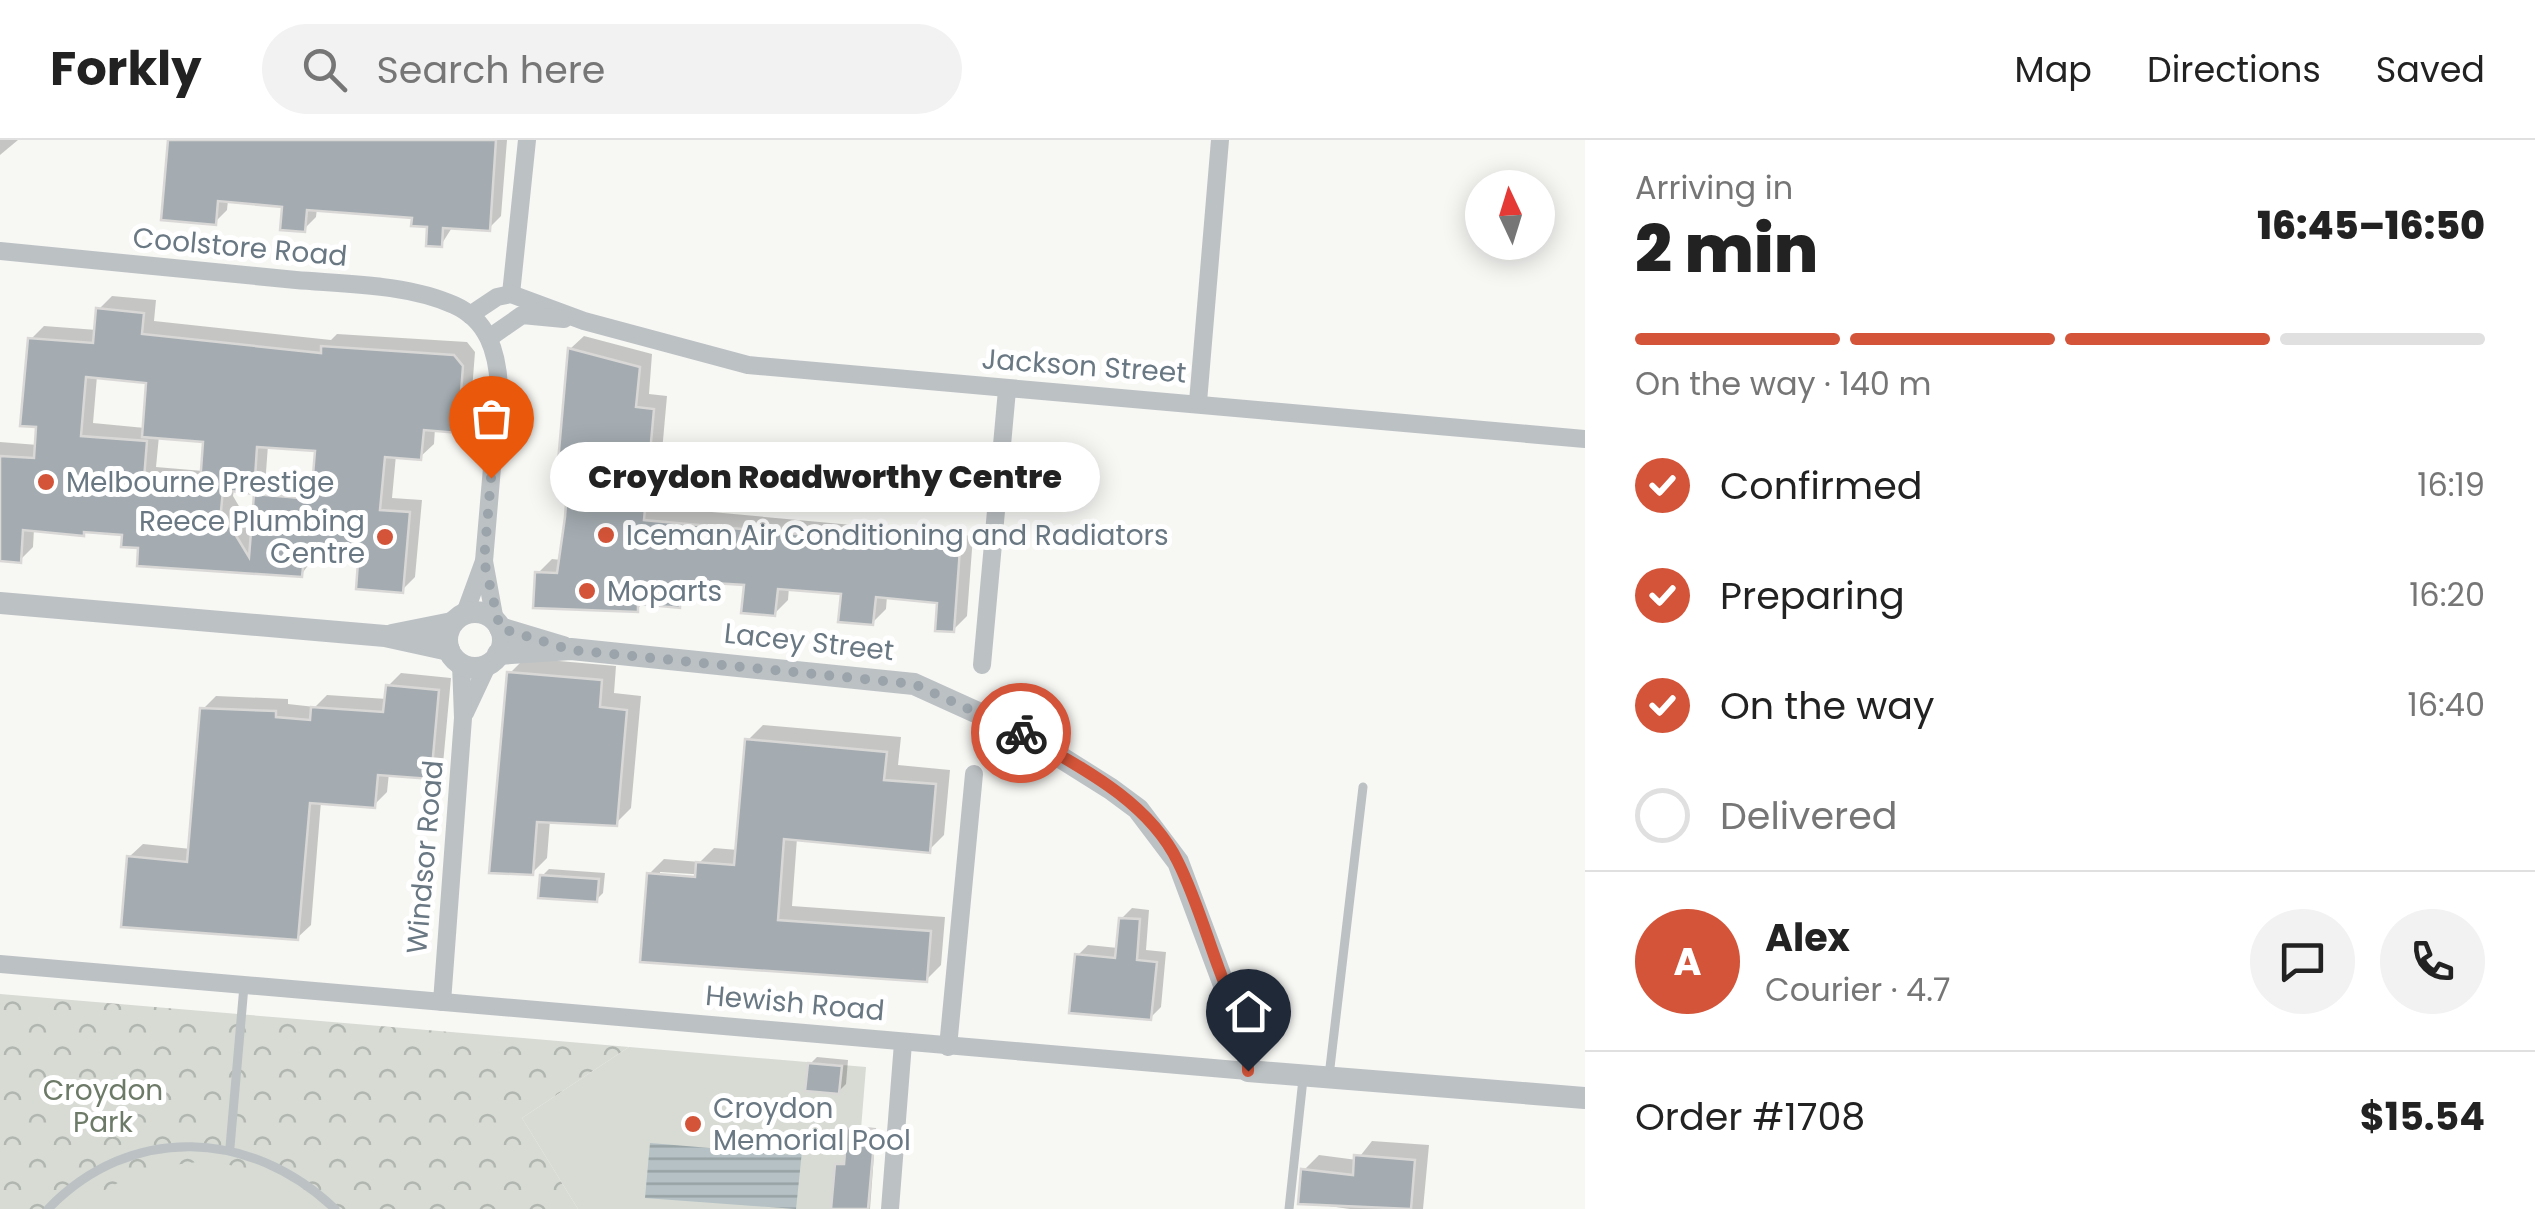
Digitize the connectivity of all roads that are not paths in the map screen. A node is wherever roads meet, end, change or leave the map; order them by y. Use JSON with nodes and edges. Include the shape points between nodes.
{"nodes":[{"id":1,"x":527,"y":140,"type":"edge"},
{"id":2,"x":1220,"y":140,"type":"edge"},
{"id":3,"x":0,"y":251,"type":"edge"},
{"id":4,"x":511,"y":294,"type":"junction"},
{"id":5,"x":470,"y":315,"type":"junction"},
{"id":6,"x":584,"y":321,"type":"junction"},
{"id":7,"x":490,"y":338,"type":"junction"},
{"id":8,"x":1007,"y":390,"type":"junction"},
{"id":9,"x":1198,"y":402,"type":"junction"},
{"id":10,"x":1585,"y":439,"type":"edge"},
{"id":11,"x":484,"y":561,"type":"junction"},
{"id":12,"x":0,"y":604,"type":"edge"},
{"id":13,"x":459,"y":618,"type":"junction"},
{"id":14,"x":498,"y":624,"type":"junction"},
{"id":15,"x":385,"y":636,"type":"junction"},
{"id":16,"x":571,"y":650,"type":"junction"},
{"id":17,"x":455,"y":657,"type":"junction"},
{"id":18,"x":494,"y":659,"type":"junction"},
{"id":19,"x":982,"y":665,"type":"dead end"},
{"id":20,"x":463,"y":718,"type":"junction"},
{"id":21,"x":974,"y":774,"type":"dead end"},
{"id":22,"x":1363,"y":787,"type":"dead end"},
{"id":23,"x":0,"y":964,"type":"edge"},
{"id":24,"x":244,"y":985,"type":"junction"},
{"id":25,"x":442,"y":1002,"type":"junction"},
{"id":26,"x":903,"y":1043,"type":"junction"},
{"id":27,"x":948,"y":1047,"type":"junction"},
{"id":28,"x":1248,"y":1071,"type":"junction"},
{"id":29,"x":1303,"y":1076,"type":"junction"},
{"id":30,"x":1328,"y":1079,"type":"junction"},
{"id":31,"x":1585,"y":1098,"type":"edge"},
{"id":32,"x":230,"y":1148,"type":"junction"},
{"id":33,"x":48,"y":1209,"type":"edge"},
{"id":34,"x":335,"y":1209,"type":"edge"},
{"id":35,"x":890,"y":1209,"type":"edge"},
{"id":36,"x":1289,"y":1209,"type":"edge"}],
"edges":[{"from":1,"to":4,"type":"street"},
{"from":2,"to":9,"type":"street"},
{"from":3,"to":5,"type":"street","name":"Coolstore Road","via":[[359,286],[434,298]]},
{"from":4,"to":5,"type":"street"},
{"from":4,"to":6,"type":"street"},
{"from":5,"to":7,"type":"street"},
{"from":6,"to":7,"type":"street","via":[[522,315]]},
{"from":6,"to":8,"type":"street","name":"Jackson Street","via":[[748,365]]},
{"from":7,"to":11,"type":"street","via":[[499,386]]},
{"from":8,"to":9,"type":"street","name":"Jackson Street"},
{"from":8,"to":19,"type":"street"},
{"from":9,"to":10,"type":"street","name":"Jackson Street"},
{"from":11,"to":13,"type":"street"},
{"from":11,"to":14,"type":"street"},
{"from":12,"to":15,"type":"street"},
{"from":13,"to":14,"type":"street","via":[[482,613]]},
{"from":13,"to":15,"type":"street"},
{"from":13,"to":17,"type":"street","via":[[447,636]]},
{"from":14,"to":16,"type":"street","name":"Lacey Street"},
{"from":14,"to":18,"type":"street"},
{"from":15,"to":17,"type":"street"},
{"from":16,"to":18,"type":"street","name":"Lacey Street"},
{"from":16,"to":28,"type":"street","name":"Lacey Street","via":[[914,684],[999,722],[1085,772],[1138,809],[1178,862],[1248,1052]]},
{"from":17,"to":18,"type":"street","via":[[474,667]]},
{"from":17,"to":20,"type":"street","name":"Windsor Road"},
{"from":18,"to":20,"type":"street","name":"Windsor Road"},
{"from":20,"to":25,"type":"street","name":"Windsor Road"},
{"from":21,"to":27,"type":"street"},
{"from":22,"to":30,"type":"lane"},
{"from":23,"to":24,"type":"street","name":"Hewish Road"},
{"from":24,"to":25,"type":"street","name":"Hewish Road"},
{"from":24,"to":32,"type":"lane"},
{"from":25,"to":26,"type":"street","name":"Hewish Road"},
{"from":26,"to":27,"type":"street","name":"Hewish Road"},
{"from":26,"to":35,"type":"street"},
{"from":27,"to":28,"type":"street","name":"Hewish Road"},
{"from":28,"to":29,"type":"street","name":"Hewish Road"},
{"from":29,"to":30,"type":"street","name":"Hewish Road"},
{"from":29,"to":36,"type":"lane"},
{"from":30,"to":31,"type":"street","name":"Hewish Road"},
{"from":32,"to":33,"type":"lane","via":[[188,1146],[136,1156],[68,1189]]},
{"from":32,"to":34,"type":"lane","via":[[298,1180]]}]}
